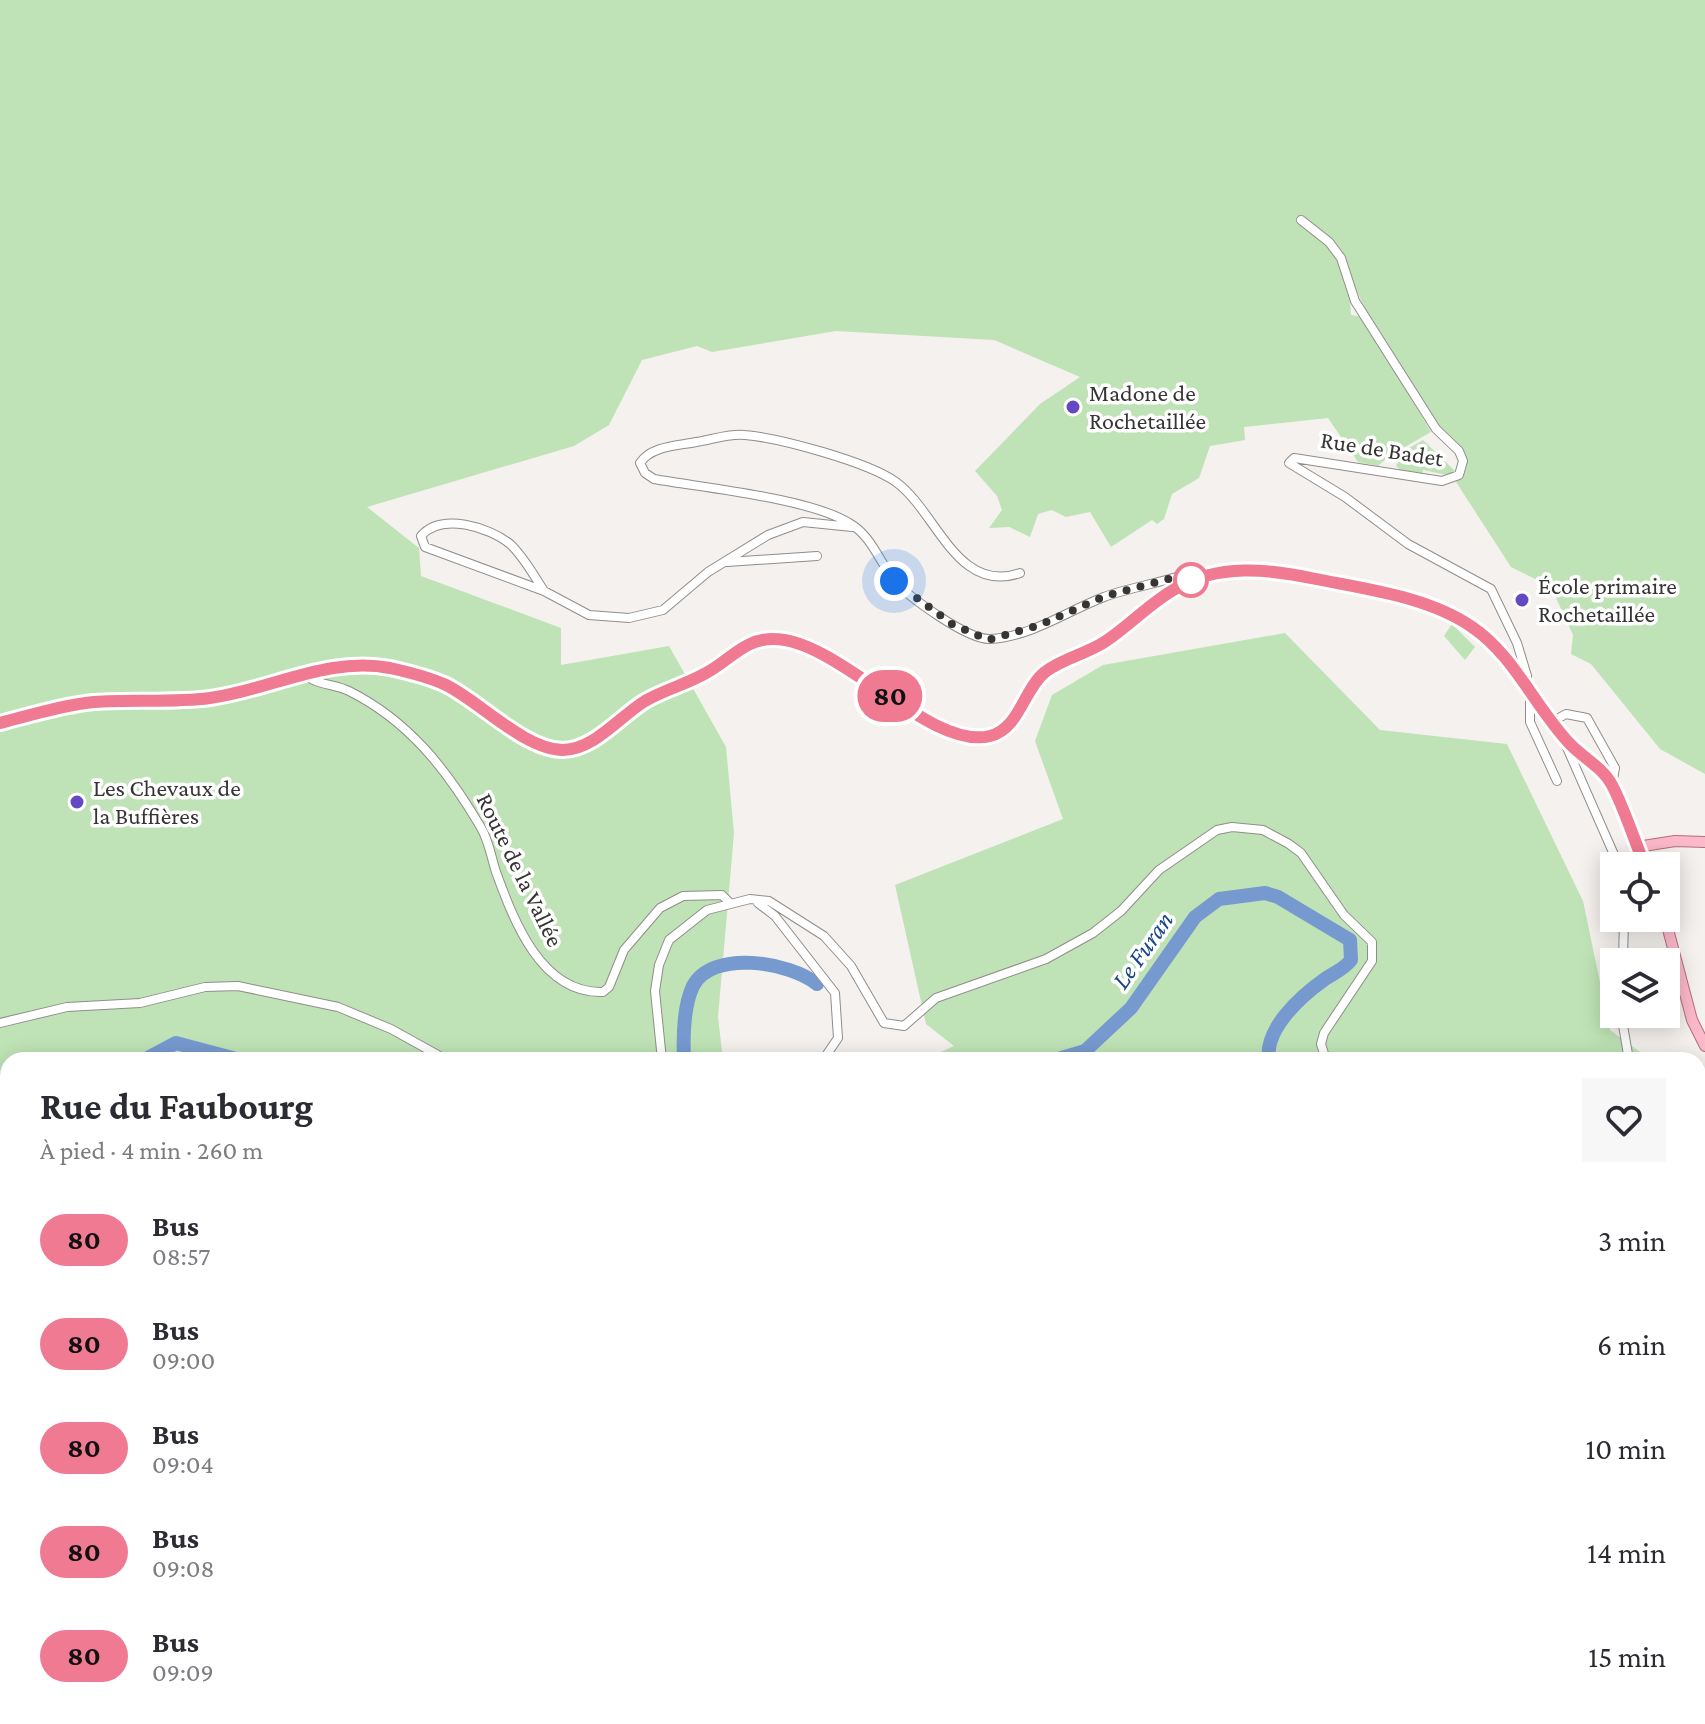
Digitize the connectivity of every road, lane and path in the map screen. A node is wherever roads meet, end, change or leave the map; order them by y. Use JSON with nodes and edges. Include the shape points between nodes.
{"nodes":[{"id":1,"x":1301,"y":220,"type":"dead end"},
{"id":2,"x":857,"y":528,"type":"junction"},
{"id":3,"x":817,"y":556,"type":"dead end"},
{"id":4,"x":723,"y":563,"type":"junction"},
{"id":5,"x":1020,"y":573,"type":"dead end"},
{"id":6,"x":1191,"y":580,"type":"junction"},
{"id":7,"x":544,"y":591,"type":"junction"},
{"id":8,"x":304,"y":674,"type":"junction"},
{"id":9,"x":1523,"y":686,"type":"junction"},
{"id":10,"x":1530,"y":696,"type":"junction"},
{"id":11,"x":0,"y":723,"type":"edge"},
{"id":12,"x":1550,"y":723,"type":"junction"},
{"id":13,"x":1560,"y":733,"type":"junction"},
{"id":14,"x":1557,"y":781,"type":"dead end"},
{"id":15,"x":1612,"y":785,"type":"junction"},
{"id":16,"x":1705,"y":842,"type":"edge"},
{"id":17,"x":1637,"y":847,"type":"junction"},
{"id":18,"x":1613,"y":852,"type":"edge"},
{"id":19,"x":1639,"y":852,"type":"edge"},
{"id":20,"x":750,"y":899,"type":"junction"},
{"id":21,"x":731,"y":904,"type":"junction"},
{"id":22,"x":1669,"y":932,"type":"edge"},
{"id":23,"x":0,"y":1023,"type":"edge"},
{"id":24,"x":1623,"y":1028,"type":"edge"},
{"id":25,"x":1705,"y":1046,"type":"edge"},
{"id":26,"x":433,"y":1052,"type":"edge"},
{"id":27,"x":661,"y":1052,"type":"edge"},
{"id":28,"x":828,"y":1052,"type":"edge"},
{"id":29,"x":1324,"y":1052,"type":"edge"},
{"id":30,"x":1628,"y":1052,"type":"edge"}],
"edges":[{"from":1,"to":9,"type":"street","name":"Rue de Badet","via":[[1341,258],[1355,301],[1436,429],[1463,461],[1459,475],[1442,481],[1320,459],[1294,458],[1289,463],[1408,544],[1491,589],[1517,643],[1527,676]]},
{"from":2,"to":4,"type":"street","via":[[803,522],[768,535]]},
{"from":2,"to":5,"type":"street","via":[[804,506],[654,479],[640,463],[665,448],[738,435],[862,463],[918,501],[950,548],[976,571],[993,578]]},
{"from":2,"to":6,"type":"street","via":[[894,581],[952,624],[988,640],[1040,625],[1105,596],[1180,576]]},
{"from":3,"to":4,"type":"street"},
{"from":4,"to":7,"type":"street","via":[[663,610],[629,618],[589,615]]},
{"from":6,"to":8,"type":"main road","via":[[1103,643],[1044,672],[1012,722],[984,738],[934,724],[847,669],[775,639],[742,647],[709,672],[645,701],[588,744],[568,750],[536,742],[446,685],[423,677],[366,665]]},
{"from":6,"to":9,"type":"main road","via":[[1262,569],[1427,606],[1484,636]]},
{"from":7,"to":7,"type":"street","via":[[425,547],[421,536],[428,527],[445,523],[491,533],[510,544]]},
{"from":8,"to":11,"type":"main road","via":[[215,697],[86,703]]},
{"from":8,"to":21,"type":"street","name":"Route de la Vallée","via":[[350,692],[414,734],[483,830],[532,951],[560,981],[579,990],[603,992],[624,950],[660,908],[683,896],[722,895]]},
{"from":9,"to":10,"type":"main road"},
{"from":10,"to":12,"type":"main road"},
{"from":10,"to":14,"type":"street","via":[[1530,722]]},
{"from":12,"to":13,"type":"main road"},
{"from":12,"to":15,"type":"street","via":[[1566,714],[1587,718],[1615,768]]},
{"from":13,"to":15,"type":"main road"},
{"from":13,"to":18,"type":"street"},
{"from":15,"to":17,"type":"main road"},
{"from":16,"to":17,"type":"main road"},
{"from":17,"to":19,"type":"main road"},
{"from":20,"to":21,"type":"street"},
{"from":20,"to":28,"type":"street","via":[[775,916],[835,993],[838,1038]]},
{"from":20,"to":29,"type":"street","via":[[769,901],[824,936],[851,966],[884,1023],[904,1026],[936,998],[1046,959],[1093,933],[1159,870],[1217,830],[1263,830],[1301,853],[1344,915],[1372,942],[1372,961],[1324,1033]]},
{"from":21,"to":27,"type":"street","via":[[707,910],[669,940],[655,991]]},
{"from":22,"to":25,"type":"main road","via":[[1692,1020]]},
{"from":23,"to":26,"type":"street","via":[[67,1007],[140,1003],[205,987],[238,986],[338,1007]]},
{"from":24,"to":30,"type":"street"}]}
